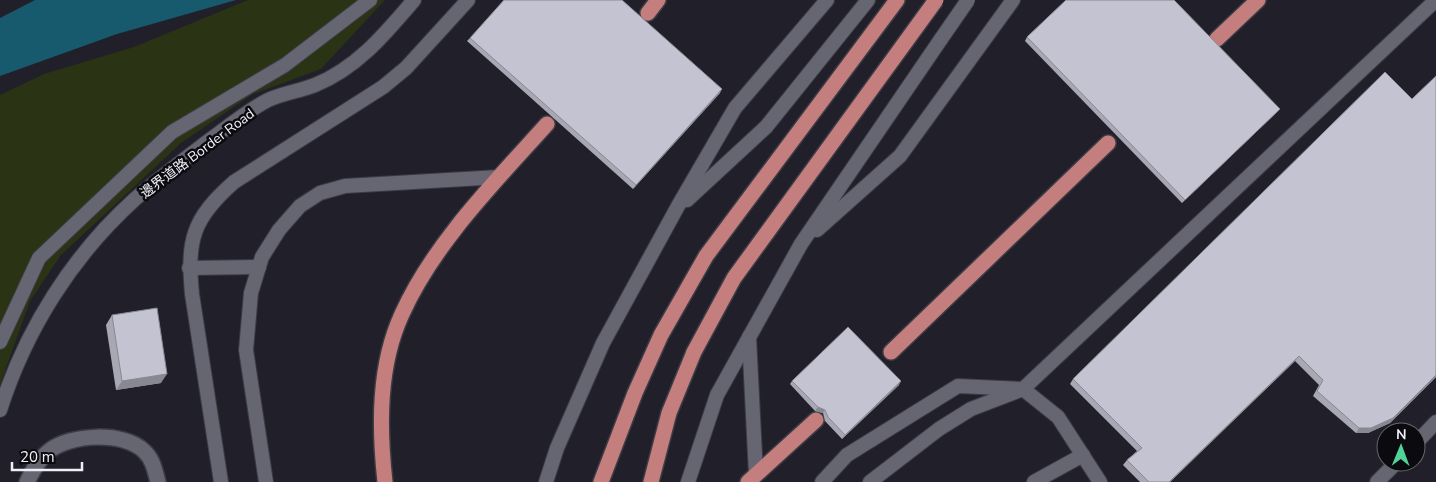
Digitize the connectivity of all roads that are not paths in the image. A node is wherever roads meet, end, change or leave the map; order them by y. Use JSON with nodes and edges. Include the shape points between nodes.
{"nodes":[{"id":1,"x":370,"y":0,"type":"edge"},
{"id":2,"x":414,"y":0,"type":"edge"},
{"id":3,"x":468,"y":0,"type":"edge"},
{"id":4,"x":658,"y":0,"type":"edge"},
{"id":5,"x":828,"y":0,"type":"edge"},
{"id":6,"x":868,"y":0,"type":"edge"},
{"id":7,"x":897,"y":0,"type":"edge"},
{"id":8,"x":936,"y":0,"type":"edge"},
{"id":9,"x":968,"y":0,"type":"edge"},
{"id":10,"x":1013,"y":0,"type":"edge"},
{"id":11,"x":1258,"y":0,"type":"edge"},
{"id":12,"x":1436,"y":0,"type":"edge"},
{"id":13,"x":648,"y":13,"type":"dead end"},
{"id":14,"x":1217,"y":38,"type":"dead end"},
{"id":15,"x":547,"y":124,"type":"dead end"},
{"id":16,"x":1108,"y":143,"type":"dead end"},
{"id":17,"x":499,"y":177,"type":"junction"},
{"id":18,"x":678,"y":206,"type":"junction"},
{"id":19,"x":801,"y":244,"type":"junction"},
{"id":20,"x":259,"y":266,"type":"junction"},
{"id":21,"x":189,"y":268,"type":"junction"},
{"id":22,"x":749,"y":338,"type":"junction"},
{"id":23,"x":0,"y":342,"type":"edge"},
{"id":24,"x":891,"y":352,"type":"dead end"},
{"id":25,"x":1023,"y":390,"type":"junction"},
{"id":26,"x":0,"y":410,"type":"edge"},
{"id":27,"x":816,"y":420,"type":"dead end"},
{"id":28,"x":1436,"y":422,"type":"edge"},
{"id":29,"x":1426,"y":432,"type":"edge"},
{"id":30,"x":1082,"y":455,"type":"junction"},
{"id":31,"x":1387,"y":472,"type":"edge"},
{"id":32,"x":752,"y":478,"type":"edge"},
{"id":33,"x":27,"y":482,"type":"edge"},
{"id":34,"x":158,"y":482,"type":"edge"},
{"id":35,"x":220,"y":482,"type":"edge"},
{"id":36,"x":266,"y":482,"type":"edge"},
{"id":37,"x":385,"y":482,"type":"edge"},
{"id":38,"x":546,"y":482,"type":"edge"},
{"id":39,"x":601,"y":482,"type":"edge"},
{"id":40,"x":651,"y":482,"type":"edge"},
{"id":41,"x":688,"y":482,"type":"edge"},
{"id":42,"x":822,"y":482,"type":"edge"},
{"id":43,"x":870,"y":482,"type":"edge"},
{"id":44,"x":1034,"y":482,"type":"edge"},
{"id":45,"x":1100,"y":482,"type":"edge"},
{"id":46,"x":1377,"y":482,"type":"edge"}],
"edges":[{"from":1,"to":23,"type":"lane","via":[[285,65],[172,132],[39,258]]},
{"from":2,"to":26,"type":"lane","name":"邊界道路 Border Road","via":[[382,37],[352,64],[313,86],[269,100],[247,113],[134,200],[82,257],[54,295],[17,363]]},
{"from":3,"to":21,"type":"lane","via":[[406,68],[383,87],[234,182],[219,196],[195,232]]},
{"from":4,"to":13,"type":"highway"},
{"from":5,"to":18,"type":"lane","via":[[735,108]]},
{"from":6,"to":18,"type":"lane","via":[[766,128]]},
{"from":7,"to":39,"type":"highway","via":[[706,256],[661,335]]},
{"from":8,"to":40,"type":"highway","bridge":true,"via":[[734,278],[694,352],[669,413]]},
{"from":9,"to":19,"type":"lane","bridge":true},
{"from":10,"to":19,"type":"lane","via":[[900,156]]},
{"from":11,"to":14,"type":"highway"},
{"from":12,"to":25,"type":"lane"},
{"from":15,"to":17,"type":"highway"},
{"from":16,"to":24,"type":"highway"},
{"from":17,"to":20,"type":"lane","via":[[345,186],[320,193],[300,206],[279,230]]},
{"from":17,"to":37,"type":"highway","via":[[441,247],[402,314],[391,344],[384,381],[382,450]]},
{"from":18,"to":38,"type":"lane","via":[[603,343],[557,448]]},
{"from":19,"to":22,"type":"lane"},
{"from":20,"to":21,"type":"lane"},
{"from":20,"to":36,"type":"lane","via":[[251,293],[246,350]]},
{"from":21,"to":35,"type":"lane"},
{"from":22,"to":32,"type":"lane"},
{"from":22,"to":41,"type":"lane","via":[[718,395]]},
{"from":25,"to":30,"type":"lane","via":[[1058,417]]},
{"from":25,"to":42,"type":"lane","via":[[958,386],[847,455]]},
{"from":25,"to":43,"type":"lane","via":[[971,410],[940,429]]},
{"from":27,"to":32,"type":"highway"},
{"from":28,"to":29,"type":"lane"},
{"from":30,"to":44,"type":"lane"},
{"from":30,"to":45,"type":"lane"},
{"from":31,"to":46,"type":"lane"},
{"from":33,"to":34,"type":"street","via":[[33,469],[50,450],[72,441],[111,437],[124,439],[143,450],[150,458]]}]}
